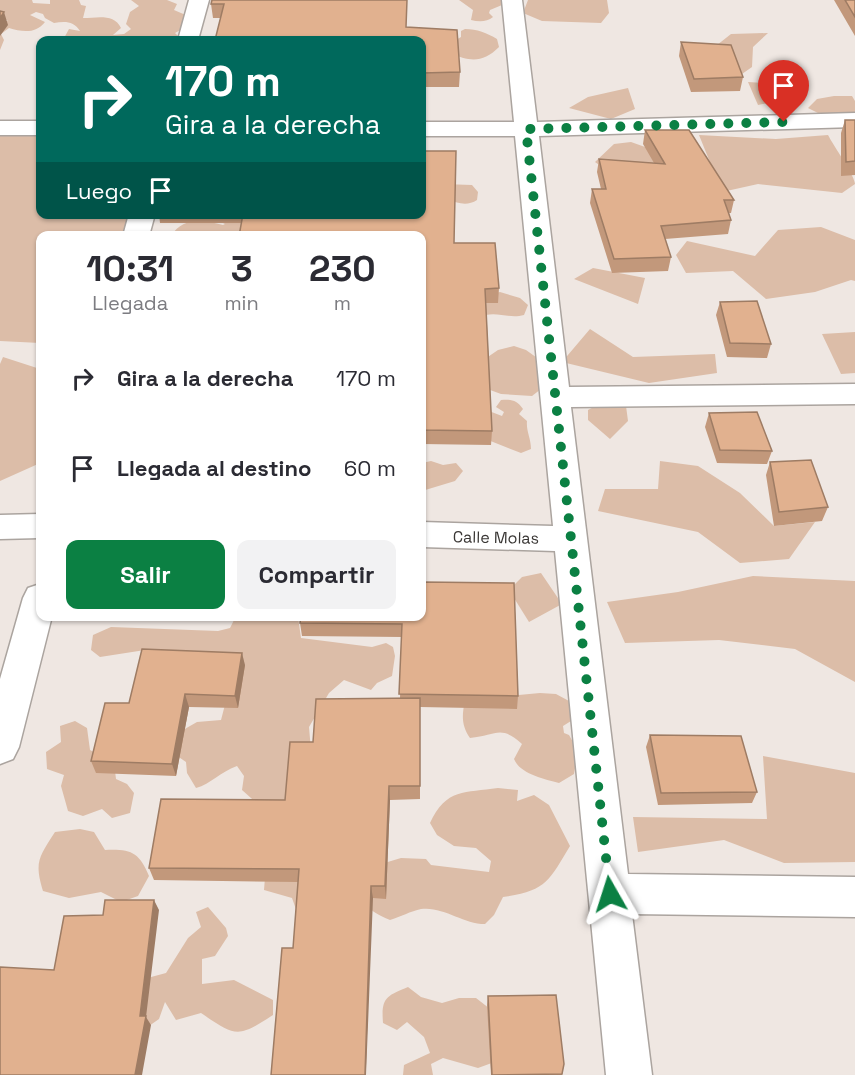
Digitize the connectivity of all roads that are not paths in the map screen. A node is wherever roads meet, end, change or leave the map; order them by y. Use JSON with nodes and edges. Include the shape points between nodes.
{"nodes":[{"id":1,"x":199,"y":0,"type":"edge"},
{"id":2,"x":512,"y":0,"type":"edge"},
{"id":3,"x":189,"y":36,"type":"edge"},
{"id":4,"x":855,"y":120,"type":"edge"},
{"id":5,"x":0,"y":128,"type":"edge"},
{"id":6,"x":36,"y":128,"type":"edge"},
{"id":7,"x":426,"y":129,"type":"edge"},
{"id":8,"x":526,"y":129,"type":"junction"},
{"id":9,"x":855,"y":394,"type":"edge"},
{"id":10,"x":555,"y":397,"type":"junction"},
{"id":11,"x":36,"y":526,"type":"edge"},
{"id":12,"x":0,"y":527,"type":"edge"},
{"id":13,"x":426,"y":535,"type":"edge"},
{"id":14,"x":571,"y":539,"type":"junction"},
{"id":15,"x":36,"y":613,"type":"edge"},
{"id":16,"x":0,"y":747,"type":"edge"},
{"id":17,"x":610,"y":894,"type":"junction"},
{"id":18,"x":855,"y":897,"type":"edge"},
{"id":19,"x":629,"y":1075,"type":"edge"}],
"edges":[{"from":1,"to":3,"type":"street"},
{"from":2,"to":8,"type":"street"},
{"from":4,"to":8,"type":"street"},
{"from":5,"to":6,"type":"street"},
{"from":7,"to":8,"type":"street"},
{"from":8,"to":10,"type":"street"},
{"from":9,"to":10,"type":"street"},
{"from":10,"to":14,"type":"street"},
{"from":11,"to":12,"type":"street"},
{"from":13,"to":14,"type":"street","name":"Calle Molas"},
{"from":14,"to":17,"type":"street"},
{"from":15,"to":16,"type":"street"},
{"from":17,"to":18,"type":"street"},
{"from":17,"to":19,"type":"street"}]}
